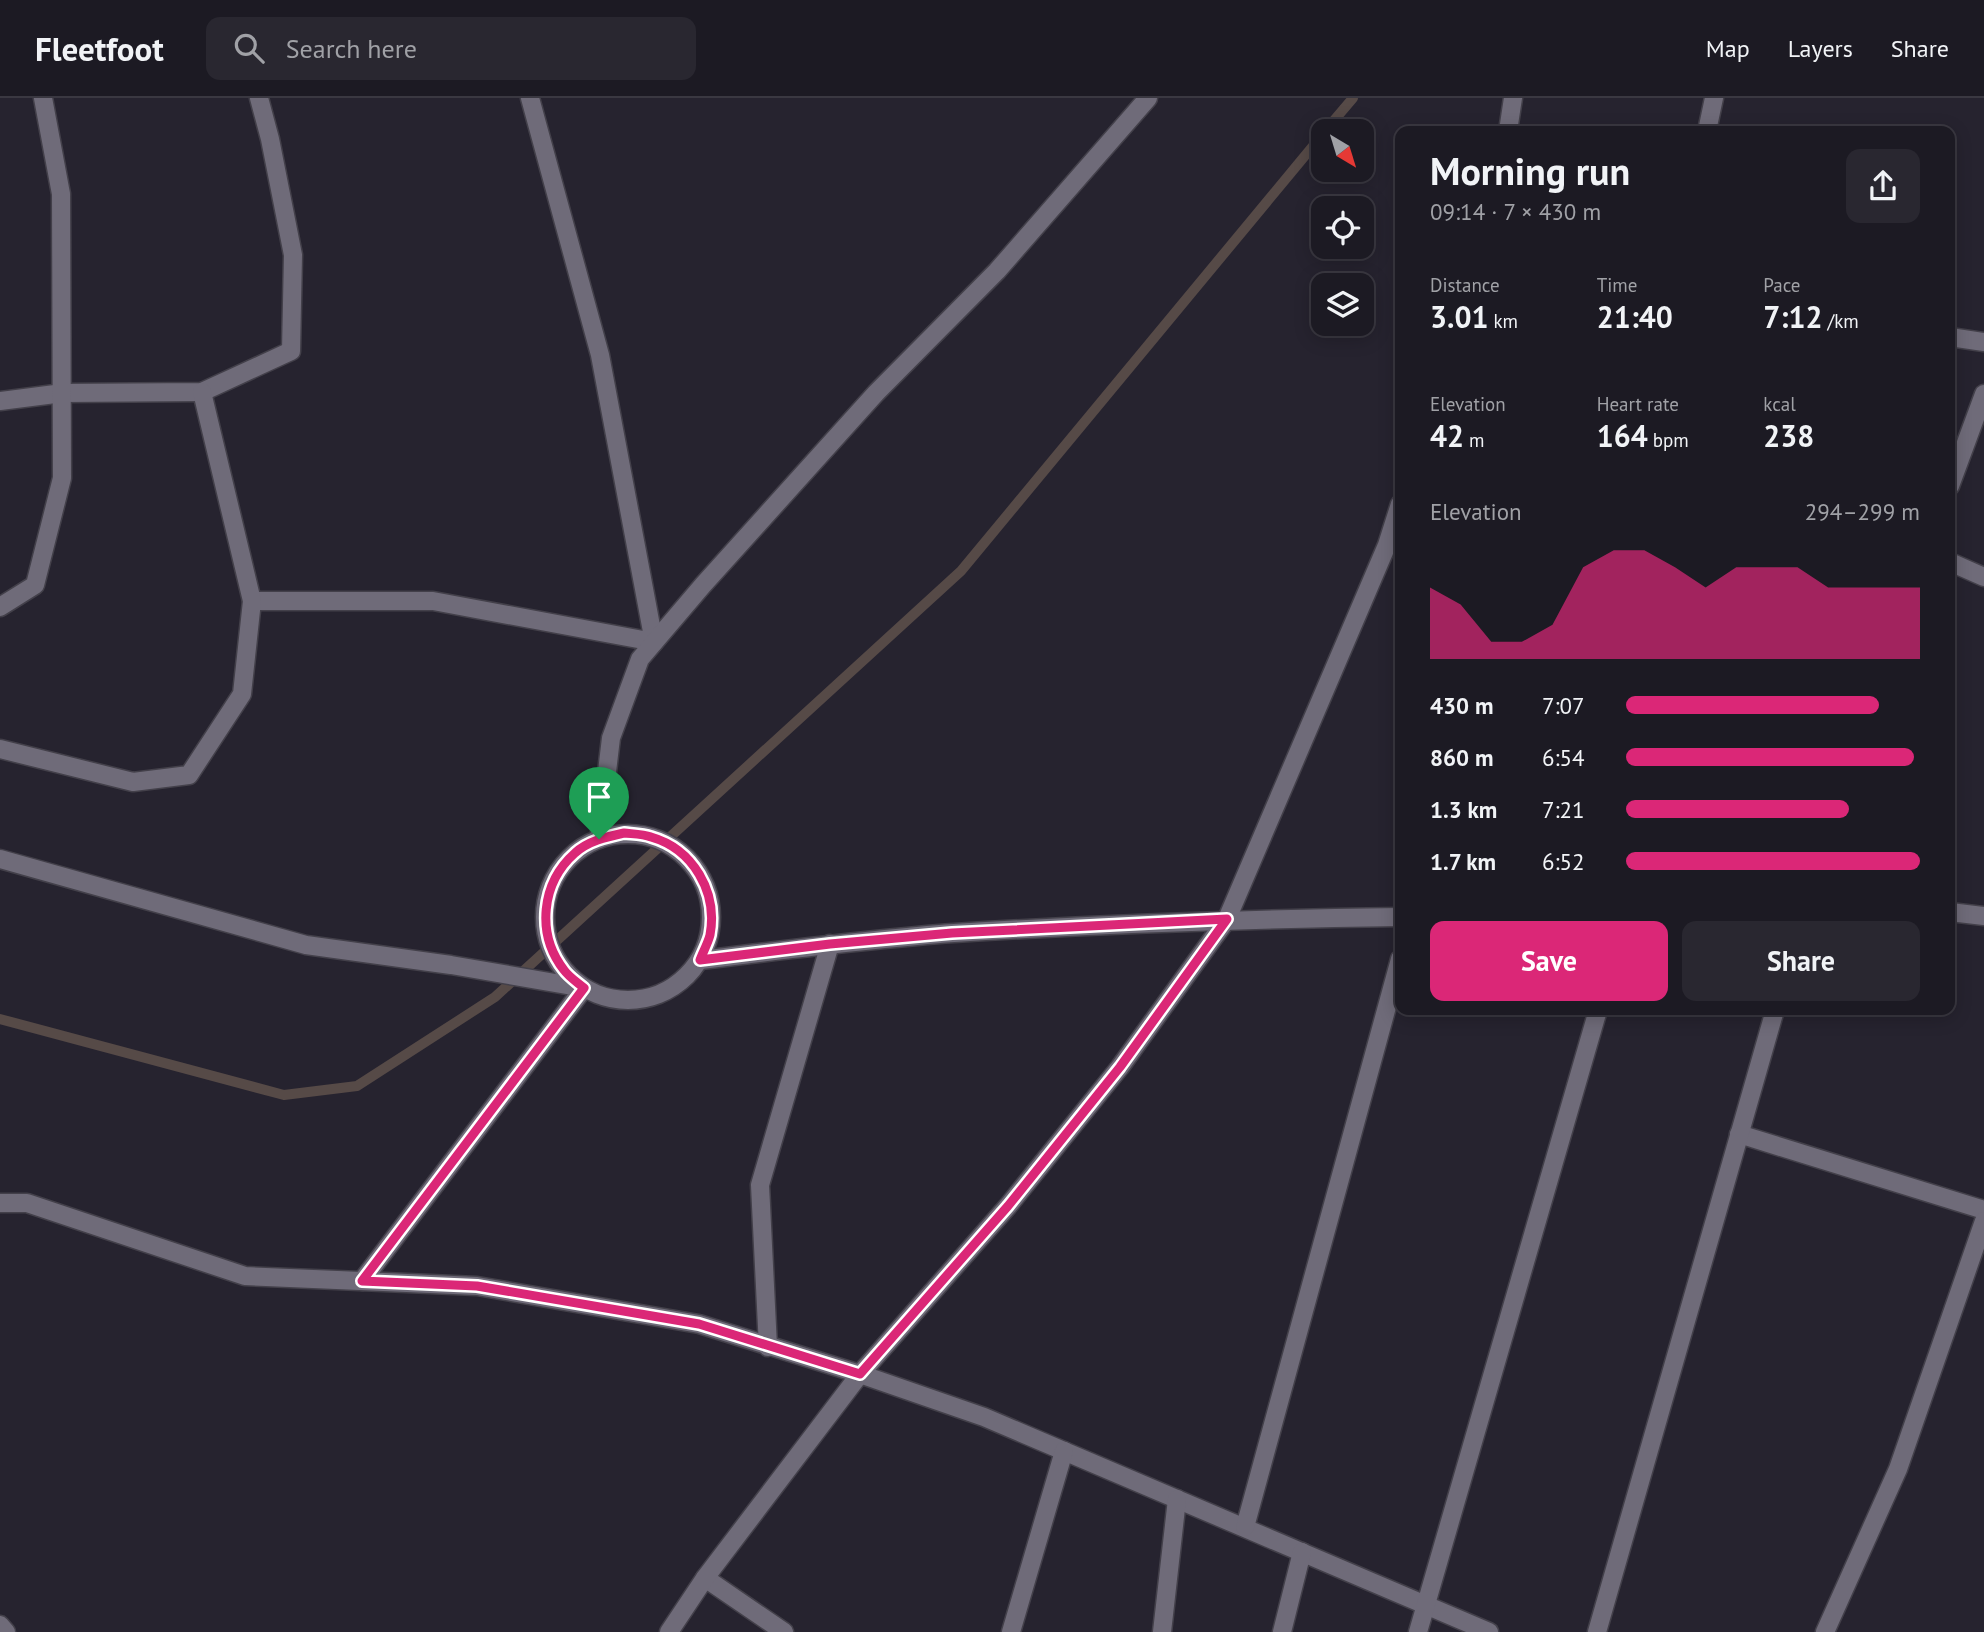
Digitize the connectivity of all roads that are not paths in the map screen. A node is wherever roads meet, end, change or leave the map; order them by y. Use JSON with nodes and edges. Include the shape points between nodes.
{"nodes":[{"id":1,"x":43,"y":98,"type":"edge"},
{"id":2,"x":259,"y":98,"type":"edge"},
{"id":3,"x":530,"y":98,"type":"edge"},
{"id":4,"x":1148,"y":98,"type":"edge"},
{"id":5,"x":1513,"y":98,"type":"edge"},
{"id":6,"x":1714,"y":98,"type":"edge"},
{"id":7,"x":1508,"y":126,"type":"edge"},
{"id":8,"x":1708,"y":126,"type":"edge"},
{"id":9,"x":1955,"y":338,"type":"edge"},
{"id":10,"x":1984,"y":342,"type":"edge"},
{"id":11,"x":202,"y":392,"type":"junction"},
{"id":12,"x":63,"y":393,"type":"junction"},
{"id":13,"x":1984,"y":394,"type":"edge"},
{"id":14,"x":0,"y":401,"type":"edge"},
{"id":15,"x":1955,"y":472,"type":"edge"},
{"id":16,"x":1395,"y":520,"type":"edge"},
{"id":17,"x":1955,"y":564,"type":"edge"},
{"id":18,"x":1984,"y":577,"type":"edge"},
{"id":19,"x":252,"y":601,"type":"junction"},
{"id":20,"x":0,"y":607,"type":"edge"},
{"id":21,"x":654,"y":642,"type":"junction"},
{"id":22,"x":0,"y":749,"type":"edge"},
{"id":23,"x":599,"y":839,"type":"junction"},
{"id":24,"x":0,"y":859,"type":"edge"},
{"id":25,"x":1955,"y":913,"type":"edge"},
{"id":26,"x":1984,"y":916,"type":"edge"},
{"id":27,"x":1395,"y":917,"type":"edge"},
{"id":28,"x":1227,"y":919,"type":"junction"},
{"id":29,"x":830,"y":944,"type":"junction"},
{"id":30,"x":700,"y":960,"type":"junction"},
{"id":31,"x":1395,"y":977,"type":"edge"},
{"id":32,"x":584,"y":988,"type":"junction"},
{"id":33,"x":1597,"y":1015,"type":"edge"},
{"id":34,"x":1774,"y":1015,"type":"edge"},
{"id":35,"x":1739,"y":1134,"type":"junction"},
{"id":36,"x":0,"y":1203,"type":"edge"},
{"id":37,"x":1984,"y":1210,"type":"edge"},
{"id":38,"x":1984,"y":1222,"type":"edge"},
{"id":39,"x":362,"y":1281,"type":"junction"},
{"id":40,"x":768,"y":1347,"type":"junction"},
{"id":41,"x":860,"y":1374,"type":"junction"},
{"id":42,"x":1064,"y":1451,"type":"junction"},
{"id":43,"x":1177,"y":1499,"type":"junction"},
{"id":44,"x":1245,"y":1527,"type":"junction"},
{"id":45,"x":1302,"y":1552,"type":"junction"},
{"id":46,"x":705,"y":1578,"type":"junction"},
{"id":47,"x":1425,"y":1604,"type":"junction"},
{"id":48,"x":0,"y":1625,"type":"edge"},
{"id":49,"x":6,"y":1632,"type":"edge"},
{"id":50,"x":669,"y":1632,"type":"edge"},
{"id":51,"x":784,"y":1632,"type":"edge"},
{"id":52,"x":1011,"y":1632,"type":"edge"},
{"id":53,"x":1162,"y":1632,"type":"edge"},
{"id":54,"x":1282,"y":1632,"type":"edge"},
{"id":55,"x":1418,"y":1632,"type":"edge"},
{"id":56,"x":1489,"y":1632,"type":"edge"},
{"id":57,"x":1597,"y":1632,"type":"edge"},
{"id":58,"x":1825,"y":1632,"type":"edge"}],
"edges":[{"from":1,"to":12,"type":"street","via":[[61,194]]},
{"from":2,"to":11,"type":"street","via":[[293,256],[291,351]]},
{"from":3,"to":21,"type":"street","via":[[600,355]]},
{"from":4,"to":21,"type":"street","via":[[997,271],[876,393]]},
{"from":5,"to":7,"type":"street"},
{"from":6,"to":8,"type":"street"},
{"from":9,"to":10,"type":"street"},
{"from":11,"to":12,"type":"street"},
{"from":11,"to":19,"type":"street"},
{"from":12,"to":14,"type":"street"},
{"from":12,"to":20,"type":"street","via":[[62,478],[35,584]]},
{"from":13,"to":15,"type":"street"},
{"from":16,"to":28,"type":"street"},
{"from":17,"to":18,"type":"street"},
{"from":19,"to":21,"type":"street","via":[[433,601]]},
{"from":19,"to":22,"type":"street","via":[[242,694],[189,775],[133,782]]},
{"from":21,"to":23,"type":"street","via":[[640,659],[611,738]]},
{"from":23,"to":30,"type":"street","via":[[624,833],[650,836],[673,846],[692,863],[706,885],[712,911]]},
{"from":23,"to":32,"type":"street","via":[[576,852],[558,872],[547,896],[545,922],[551,948],[564,970]]},
{"from":24,"to":32,"type":"street","via":[[306,945]]},
{"from":25,"to":26,"type":"street"},
{"from":27,"to":28,"type":"street"},
{"from":28,"to":29,"type":"street"},
{"from":28,"to":41,"type":"street","via":[[1120,1067],[1008,1206]]},
{"from":29,"to":30,"type":"street"},
{"from":29,"to":40,"type":"street","via":[[760,1185]]},
{"from":30,"to":32,"type":"street","via":[[683,981],[660,994],[634,1000],[608,998]]},
{"from":31,"to":44,"type":"street"},
{"from":32,"to":39,"type":"street"},
{"from":33,"to":47,"type":"street"},
{"from":34,"to":35,"type":"street"},
{"from":35,"to":37,"type":"street"},
{"from":35,"to":57,"type":"street"},
{"from":36,"to":39,"type":"street","via":[[27,1203],[245,1276]]},
{"from":38,"to":58,"type":"street","via":[[1898,1469]]},
{"from":39,"to":40,"type":"street","via":[[477,1286],[699,1324]]},
{"from":40,"to":41,"type":"street"},
{"from":41,"to":42,"type":"street","via":[[984,1417]]},
{"from":41,"to":46,"type":"street"},
{"from":42,"to":43,"type":"street"},
{"from":42,"to":52,"type":"street"},
{"from":43,"to":44,"type":"street"},
{"from":43,"to":53,"type":"street"},
{"from":44,"to":45,"type":"street"},
{"from":45,"to":47,"type":"street"},
{"from":45,"to":54,"type":"street"},
{"from":46,"to":50,"type":"street"},
{"from":46,"to":51,"type":"street"},
{"from":47,"to":55,"type":"street"},
{"from":47,"to":56,"type":"street"},
{"from":48,"to":49,"type":"street"}]}
